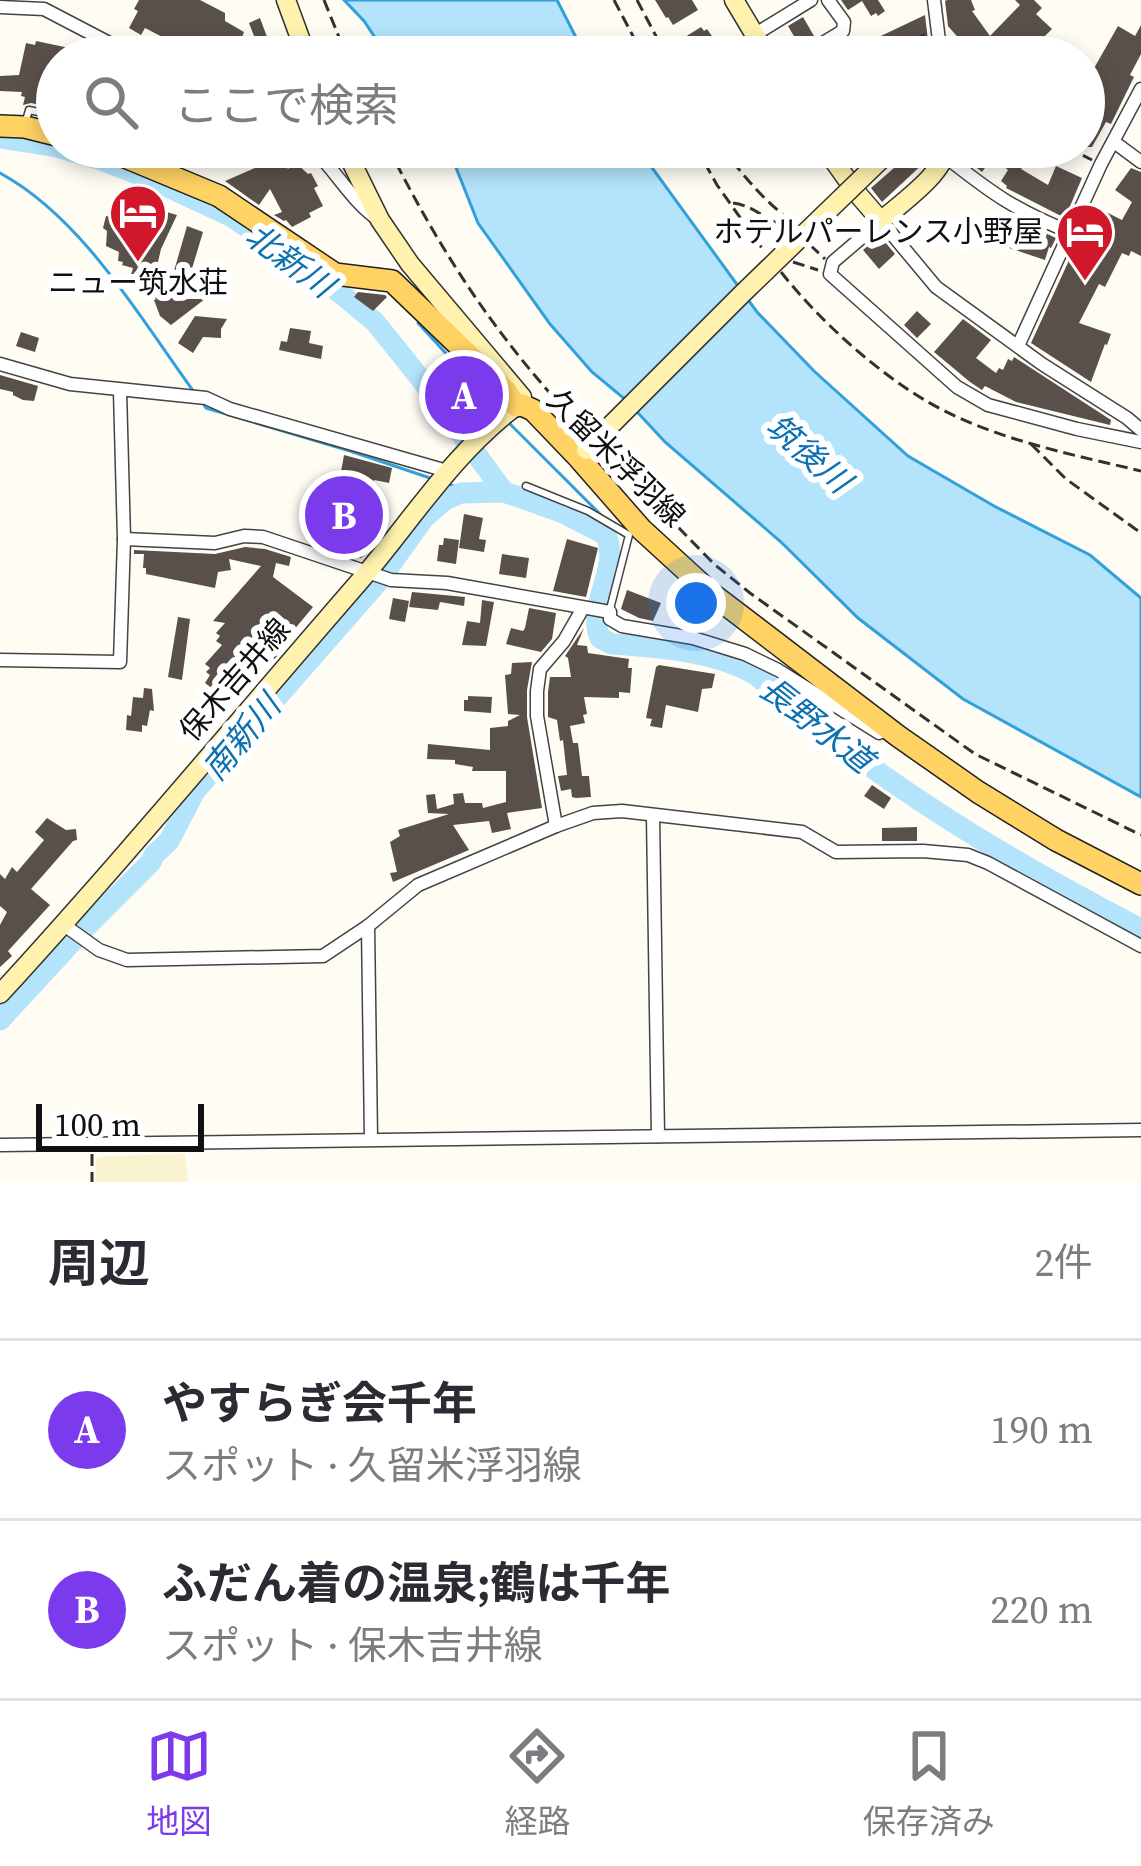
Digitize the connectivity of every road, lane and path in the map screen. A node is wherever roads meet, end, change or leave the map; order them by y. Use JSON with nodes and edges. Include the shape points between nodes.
{"nodes":[{"id":1,"x":286,"y":0,"type":"edge"},
{"id":2,"x":323,"y":0,"type":"edge"},
{"id":3,"x":614,"y":0,"type":"edge"},
{"id":4,"x":637,"y":0,"type":"edge"},
{"id":5,"x":734,"y":0,"type":"edge"},
{"id":6,"x":811,"y":0,"type":"edge"},
{"id":7,"x":828,"y":0,"type":"edge"},
{"id":8,"x":934,"y":0,"type":"edge"},
{"id":9,"x":43,"y":5,"type":"edge"},
{"id":10,"x":0,"y":8,"type":"edge"},
{"id":11,"x":938,"y":32,"type":"junction"},
{"id":12,"x":754,"y":35,"type":"joint"},
{"id":13,"x":98,"y":36,"type":"edge"},
{"id":14,"x":299,"y":36,"type":"edge"},
{"id":15,"x":338,"y":36,"type":"edge"},
{"id":16,"x":633,"y":36,"type":"edge"},
{"id":17,"x":656,"y":36,"type":"edge"},
{"id":18,"x":835,"y":36,"type":"edge"},
{"id":19,"x":926,"y":36,"type":"edge"},
{"id":20,"x":938,"y":36,"type":"edge"},
{"id":21,"x":1141,"y":89,"type":"edge"},
{"id":22,"x":36,"y":112,"type":"edge"},
{"id":23,"x":0,"y":126,"type":"edge"},
{"id":24,"x":25,"y":127,"type":"junction"},
{"id":25,"x":36,"y":130,"type":"edge"},
{"id":26,"x":1114,"y":142,"type":"junction"},
{"id":27,"x":1105,"y":157,"type":"edge"},
{"id":28,"x":1141,"y":162,"type":"edge"},
{"id":29,"x":151,"y":168,"type":"edge"},
{"id":30,"x":332,"y":168,"type":"edge"},
{"id":31,"x":354,"y":168,"type":"edge"},
{"id":32,"x":399,"y":168,"type":"edge"},
{"id":33,"x":708,"y":168,"type":"edge"},
{"id":34,"x":740,"y":168,"type":"edge"},
{"id":35,"x":839,"y":168,"type":"edge"},
{"id":36,"x":872,"y":168,"type":"edge"},
{"id":37,"x":935,"y":168,"type":"edge"},
{"id":38,"x":964,"y":168,"type":"edge"},
{"id":39,"x":1099,"y":168,"type":"edge"},
{"id":40,"x":730,"y":203,"type":"junction"},
{"id":41,"x":380,"y":220,"type":"junction"},
{"id":42,"x":881,"y":220,"type":"junction"},
{"id":43,"x":1070,"y":232,"type":"junction"},
{"id":44,"x":768,"y":255,"type":"dead end"},
{"id":45,"x":787,"y":261,"type":"dead end"},
{"id":46,"x":830,"y":271,"type":"junction"},
{"id":47,"x":1018,"y":346,"type":"junction"},
{"id":48,"x":0,"y":364,"type":"edge"},
{"id":49,"x":120,"y":391,"type":"junction"},
{"id":50,"x":519,"y":409,"type":"junction"},
{"id":51,"x":1134,"y":417,"type":"edge"},
{"id":52,"x":1141,"y":430,"type":"edge"},
{"id":53,"x":1030,"y":442,"type":"dead end"},
{"id":54,"x":1141,"y":442,"type":"edge"},
{"id":55,"x":582,"y":454,"type":"junction"},
{"id":56,"x":445,"y":474,"type":"junction"},
{"id":57,"x":526,"y":486,"type":"dead end"},
{"id":58,"x":1141,"y":533,"type":"edge"},
{"id":59,"x":124,"y":538,"type":"junction"},
{"id":60,"x":371,"y":573,"type":"junction"},
{"id":61,"x":585,"y":608,"type":"junction"},
{"id":62,"x":610,"y":613,"type":"junction"},
{"id":63,"x":0,"y":660,"type":"edge"},
{"id":64,"x":898,"y":736,"type":"junction"},
{"id":65,"x":653,"y":816,"type":"junction"},
{"id":66,"x":556,"y":826,"type":"junction"},
{"id":67,"x":1141,"y":835,"type":"edge"},
{"id":68,"x":1141,"y":884,"type":"edge"},
{"id":69,"x":368,"y":926,"type":"junction"},
{"id":70,"x":73,"y":932,"type":"junction"},
{"id":71,"x":1141,"y":946,"type":"edge"},
{"id":72,"x":0,"y":994,"type":"edge"},
{"id":73,"x":1141,"y":1130,"type":"edge"},
{"id":74,"x":658,"y":1136,"type":"junction"},
{"id":75,"x":371,"y":1139,"type":"junction"},
{"id":76,"x":92,"y":1144,"type":"junction"},
{"id":77,"x":0,"y":1145,"type":"edge"},
{"id":78,"x":92,"y":1182,"type":"edge"}],
"edges":[{"from":1,"to":14,"type":"main road"},
{"from":2,"to":15,"type":"path"},
{"from":3,"to":16,"type":"path"},
{"from":4,"to":17,"type":"path"},
{"from":5,"to":12,"type":"main road"},
{"from":6,"to":12,"type":"street"},
{"from":7,"to":18,"type":"street","via":[[844,22]]},
{"from":8,"to":11,"type":"street"},
{"from":9,"to":10,"type":"street"},
{"from":9,"to":13,"type":"street"},
{"from":11,"to":19,"type":"path"},
{"from":11,"to":20,"type":"street"},
{"from":21,"to":26,"type":"street"},
{"from":22,"to":24,"type":"lane","via":[[29,110]]},
{"from":23,"to":24,"type":"main road"},
{"from":24,"to":25,"type":"main road"},
{"from":26,"to":27,"type":"street"},
{"from":26,"to":28,"type":"street"},
{"from":29,"to":50,"type":"main road","name":"久留米浮羽線","via":[[219,196],[335,274],[392,281]]},
{"from":30,"to":41,"type":"street"},
{"from":31,"to":41,"type":"main road"},
{"from":32,"to":67,"type":"path","via":[[513,352],[714,564],[975,754]]},
{"from":33,"to":40,"type":"path"},
{"from":34,"to":40,"type":"path","via":[[792,226]]},
{"from":35,"to":42,"type":"main road"},
{"from":36,"to":55,"type":"main road","bridge":true},
{"from":37,"to":42,"type":"main road"},
{"from":38,"to":43,"type":"street","via":[[1001,201]]},
{"from":39,"to":43,"type":"street"},
{"from":40,"to":44,"type":"path"},
{"from":41,"to":50,"type":"main road"},
{"from":42,"to":46,"type":"street"},
{"from":42,"to":47,"type":"street","via":[[936,286]]},
{"from":43,"to":47,"type":"street"},
{"from":45,"to":46,"type":"path"},
{"from":46,"to":54,"type":"street","via":[[914,352],[988,405]]},
{"from":47,"to":51,"type":"street"},
{"from":48,"to":49,"type":"street"},
{"from":49,"to":56,"type":"street","via":[[199,397]]},
{"from":49,"to":59,"type":"street"},
{"from":50,"to":55,"type":"main road","name":"久留米浮羽線"},
{"from":50,"to":56,"type":"main road","name":"保木吉井線"},
{"from":51,"to":52,"type":"street"},
{"from":53,"to":58,"type":"path"},
{"from":55,"to":64,"type":"main road","name":"久留米浮羽線","via":[[641,529],[712,594]]},
{"from":56,"to":60,"type":"main road","name":"保木吉井線"},
{"from":57,"to":62,"type":"lane","via":[[629,536]]},
{"from":59,"to":60,"type":"street","via":[[215,543],[255,536]]},
{"from":59,"to":63,"type":"street","via":[[120,662]]},
{"from":60,"to":61,"type":"street"},
{"from":60,"to":70,"type":"main road","name":"保木吉井線"},
{"from":61,"to":62,"type":"street"},
{"from":61,"to":66,"type":"street","via":[[540,669],[537,691]]},
{"from":62,"to":64,"type":"street","via":[[622,626],[745,653],[879,733]]},
{"from":64,"to":68,"type":"main road","name":"久留米浮羽線","via":[[1016,816]]},
{"from":65,"to":66,"type":"street","via":[[622,811]]},
{"from":65,"to":71,"type":"street","via":[[802,832],[836,852],[968,855]]},
{"from":65,"to":74,"type":"street"},
{"from":66,"to":69,"type":"street","via":[[418,885]]},
{"from":69,"to":70,"type":"street","via":[[323,956],[127,960]]},
{"from":69,"to":75,"type":"street"},
{"from":70,"to":72,"type":"main road","name":"保木吉井線"},
{"from":73,"to":74,"type":"street"},
{"from":74,"to":75,"type":"street"},
{"from":75,"to":76,"type":"street"},
{"from":76,"to":77,"type":"street"},
{"from":76,"to":78,"type":"path"}]}
